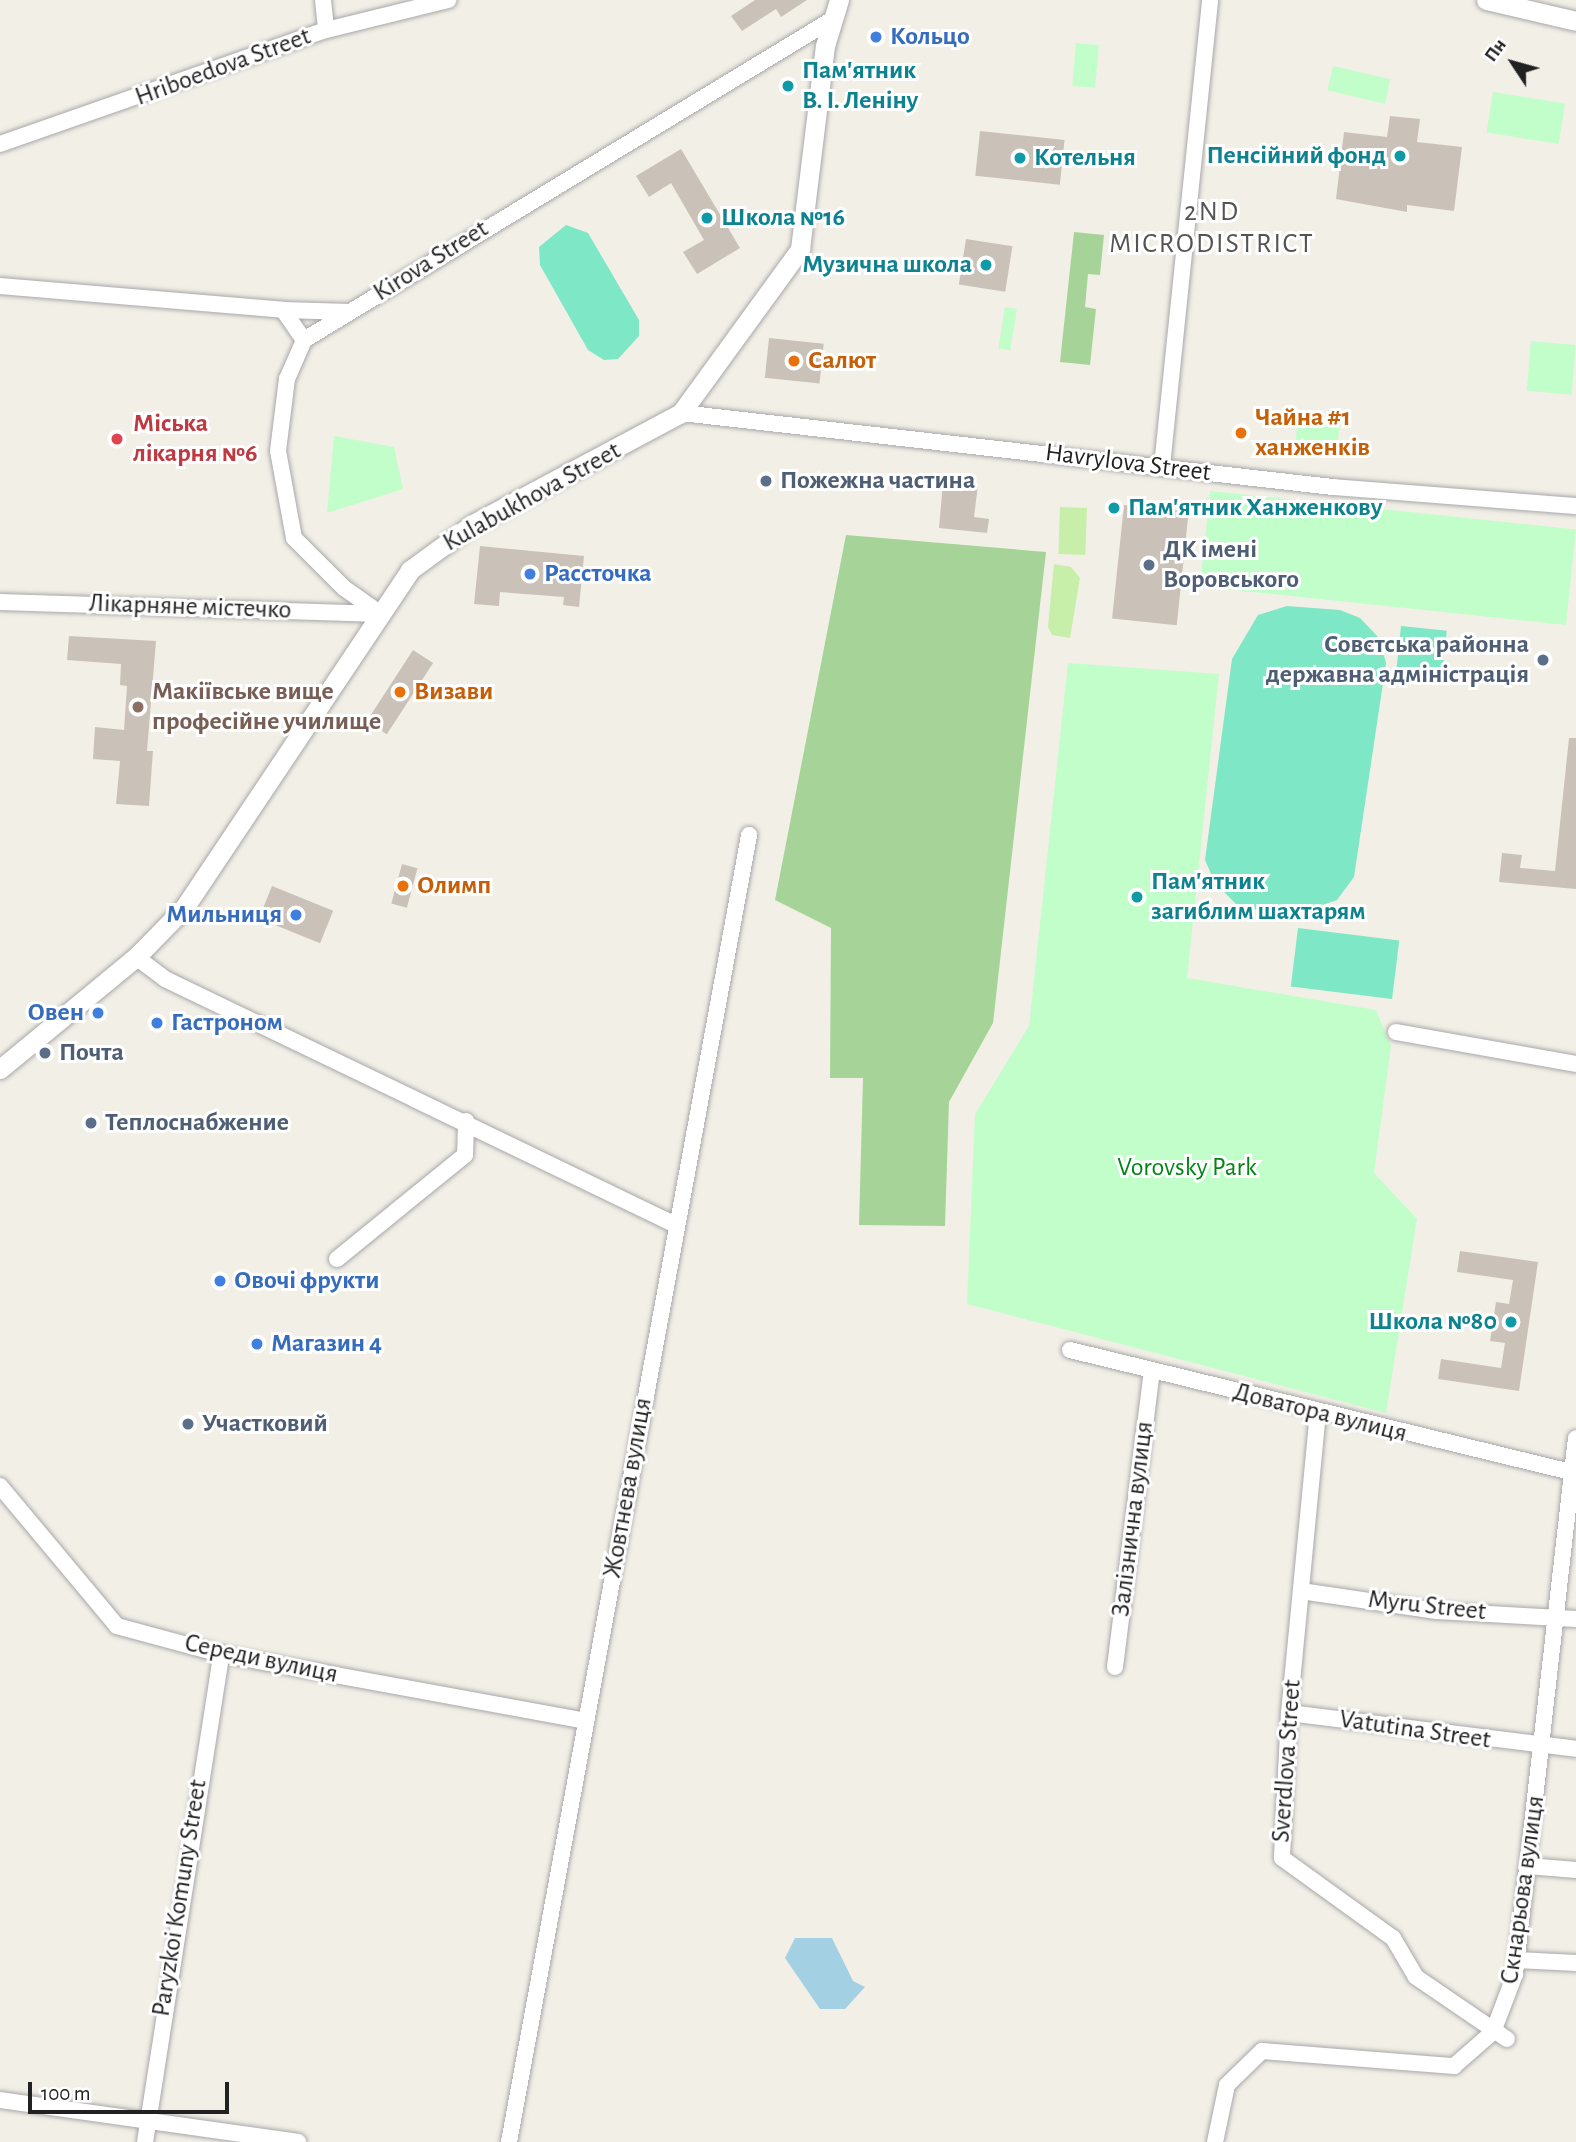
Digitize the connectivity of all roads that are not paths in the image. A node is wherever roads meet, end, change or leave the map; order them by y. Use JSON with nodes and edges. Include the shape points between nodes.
{"nodes":[{"id":1,"x":323,"y":0,"type":"edge"},
{"id":2,"x":448,"y":0,"type":"edge"},
{"id":3,"x":839,"y":0,"type":"edge"},
{"id":4,"x":1210,"y":0,"type":"edge"},
{"id":5,"x":1486,"y":0,"type":"edge"},
{"id":6,"x":833,"y":19,"type":"junction"},
{"id":7,"x":1576,"y":21,"type":"edge"},
{"id":8,"x":326,"y":30,"type":"junction"},
{"id":9,"x":0,"y":144,"type":"edge"},
{"id":10,"x":0,"y":286,"type":"edge"},
{"id":11,"x":283,"y":310,"type":"junction"},
{"id":12,"x":349,"y":312,"type":"junction"},
{"id":13,"x":304,"y":340,"type":"junction"},
{"id":14,"x":681,"y":412,"type":"junction"},
{"id":15,"x":1162,"y":466,"type":"junction"},
{"id":16,"x":1576,"y":506,"type":"edge"},
{"id":17,"x":0,"y":601,"type":"edge"},
{"id":18,"x":381,"y":614,"type":"junction"},
{"id":19,"x":749,"y":835,"type":"dead end"},
{"id":20,"x":136,"y":957,"type":"junction"},
{"id":21,"x":1396,"y":1032,"type":"dead end"},
{"id":22,"x":1576,"y":1064,"type":"edge"},
{"id":23,"x":0,"y":1069,"type":"edge"},
{"id":24,"x":466,"y":1121,"type":"junction"},
{"id":25,"x":676,"y":1225,"type":"junction"},
{"id":26,"x":337,"y":1259,"type":"dead end"},
{"id":27,"x":1070,"y":1350,"type":"dead end"},
{"id":28,"x":1152,"y":1371,"type":"junction"},
{"id":29,"x":1318,"y":1412,"type":"junction"},
{"id":30,"x":1576,"y":1438,"type":"edge"},
{"id":31,"x":1572,"y":1478,"type":"edge"},
{"id":32,"x":0,"y":1486,"type":"edge"},
{"id":33,"x":1301,"y":1591,"type":"junction"},
{"id":34,"x":1554,"y":1617,"type":"junction"},
{"id":35,"x":1576,"y":1619,"type":"edge"},
{"id":36,"x":222,"y":1654,"type":"junction"},
{"id":37,"x":1115,"y":1667,"type":"dead end"},
{"id":38,"x":1289,"y":1713,"type":"junction"},
{"id":39,"x":586,"y":1721,"type":"junction"},
{"id":40,"x":1542,"y":1747,"type":"junction"},
{"id":41,"x":1576,"y":1749,"type":"edge"},
{"id":42,"x":1528,"y":1866,"type":"junction"},
{"id":43,"x":1576,"y":1870,"type":"edge"},
{"id":44,"x":1517,"y":1960,"type":"junction"},
{"id":45,"x":1576,"y":1963,"type":"edge"},
{"id":46,"x":1500,"y":2036,"type":"junction"},
{"id":47,"x":0,"y":2099,"type":"edge"},
{"id":48,"x":148,"y":2122,"type":"junction"},
{"id":49,"x":145,"y":2142,"type":"edge"},
{"id":50,"x":298,"y":2142,"type":"edge"},
{"id":51,"x":509,"y":2142,"type":"edge"},
{"id":52,"x":1215,"y":2142,"type":"edge"}],
"edges":[{"from":1,"to":8,"type":"street"},
{"from":2,"to":8,"type":"street","name":"Hriboedova Street"},
{"from":3,"to":6,"type":"street","name":"Kulabukhova Street"},
{"from":4,"to":15,"type":"street"},
{"from":5,"to":7,"type":"street"},
{"from":6,"to":12,"type":"street","name":"Kirova Street"},
{"from":6,"to":14,"type":"street","name":"Kulabukhova Street","via":[[825,46],[800,249]]},
{"from":8,"to":9,"type":"street","name":"Hriboedova Street"},
{"from":10,"to":11,"type":"street"},
{"from":11,"to":12,"type":"street"},
{"from":11,"to":13,"type":"street"},
{"from":12,"to":13,"type":"street","name":"Kirova Street"},
{"from":13,"to":18,"type":"street","via":[[286,379],[278,451],[294,538],[344,588]]},
{"from":14,"to":15,"type":"street","name":"Havrylova Street"},
{"from":14,"to":18,"type":"street","name":"Kulabukhova Street","via":[[472,524],[410,570]]},
{"from":15,"to":16,"type":"street","name":"Havrylova Street","via":[[1333,487]]},
{"from":17,"to":18,"type":"street","name":"Лікарняне містечко"},
{"from":18,"to":20,"type":"street","name":"Kulabukhova Street","via":[[184,908]]},
{"from":19,"to":25,"type":"street","name":"Жовтнева вулиця"},
{"from":20,"to":23,"type":"street","name":"Kulabukhova Street"},
{"from":20,"to":24,"type":"street","via":[[165,979]]},
{"from":21,"to":22,"type":"street"},
{"from":24,"to":25,"type":"street"},
{"from":24,"to":26,"type":"street","via":[[465,1155]]},
{"from":25,"to":39,"type":"street","name":"Жовтнева вулиця"},
{"from":27,"to":28,"type":"street","name":"Доватора вулиця"},
{"from":28,"to":29,"type":"street","name":"Доватора вулиця"},
{"from":28,"to":37,"type":"street","name":"Залізнична вулиця"},
{"from":29,"to":31,"type":"street","name":"Доватора вулиця"},
{"from":29,"to":33,"type":"street","name":"Sverdlova Street"},
{"from":30,"to":31,"type":"street","name":"Скнарьова вулиця"},
{"from":31,"to":34,"type":"street","name":"Скнарьова вулиця"},
{"from":32,"to":36,"type":"street","name":"Середи вулиця","via":[[117,1626]]},
{"from":33,"to":34,"type":"street","name":"Myru Street","via":[[1437,1611]]},
{"from":33,"to":38,"type":"street","name":"Sverdlova Street"},
{"from":34,"to":35,"type":"street","name":"Myru Street"},
{"from":34,"to":40,"type":"street","name":"Скнарьова вулиця"},
{"from":36,"to":39,"type":"street","name":"Середи вулиця"},
{"from":36,"to":48,"type":"street","name":"Paryzkoi Komuny Street"},
{"from":38,"to":40,"type":"street","name":"Vatutina Street"},
{"from":38,"to":46,"type":"street","name":"Sverdlova Street","via":[[1282,1858],[1393,1938],[1416,1977]]},
{"from":39,"to":51,"type":"street","name":"Жовтнева вулиця"},
{"from":40,"to":41,"type":"street","name":"Vatutina Street"},
{"from":40,"to":42,"type":"street","name":"Скнарьова вулиця"},
{"from":42,"to":43,"type":"street"},
{"from":42,"to":44,"type":"street","name":"Скнарьова вулиця"},
{"from":44,"to":45,"type":"street"},
{"from":44,"to":46,"type":"street","name":"Скнарьова вулиця"},
{"from":46,"to":52,"type":"street","via":[[1454,2066],[1262,2051],[1227,2085]]},
{"from":47,"to":48,"type":"street"},
{"from":48,"to":49,"type":"street","name":"Paryzkoi Komuny Street"},
{"from":48,"to":50,"type":"street"}]}
